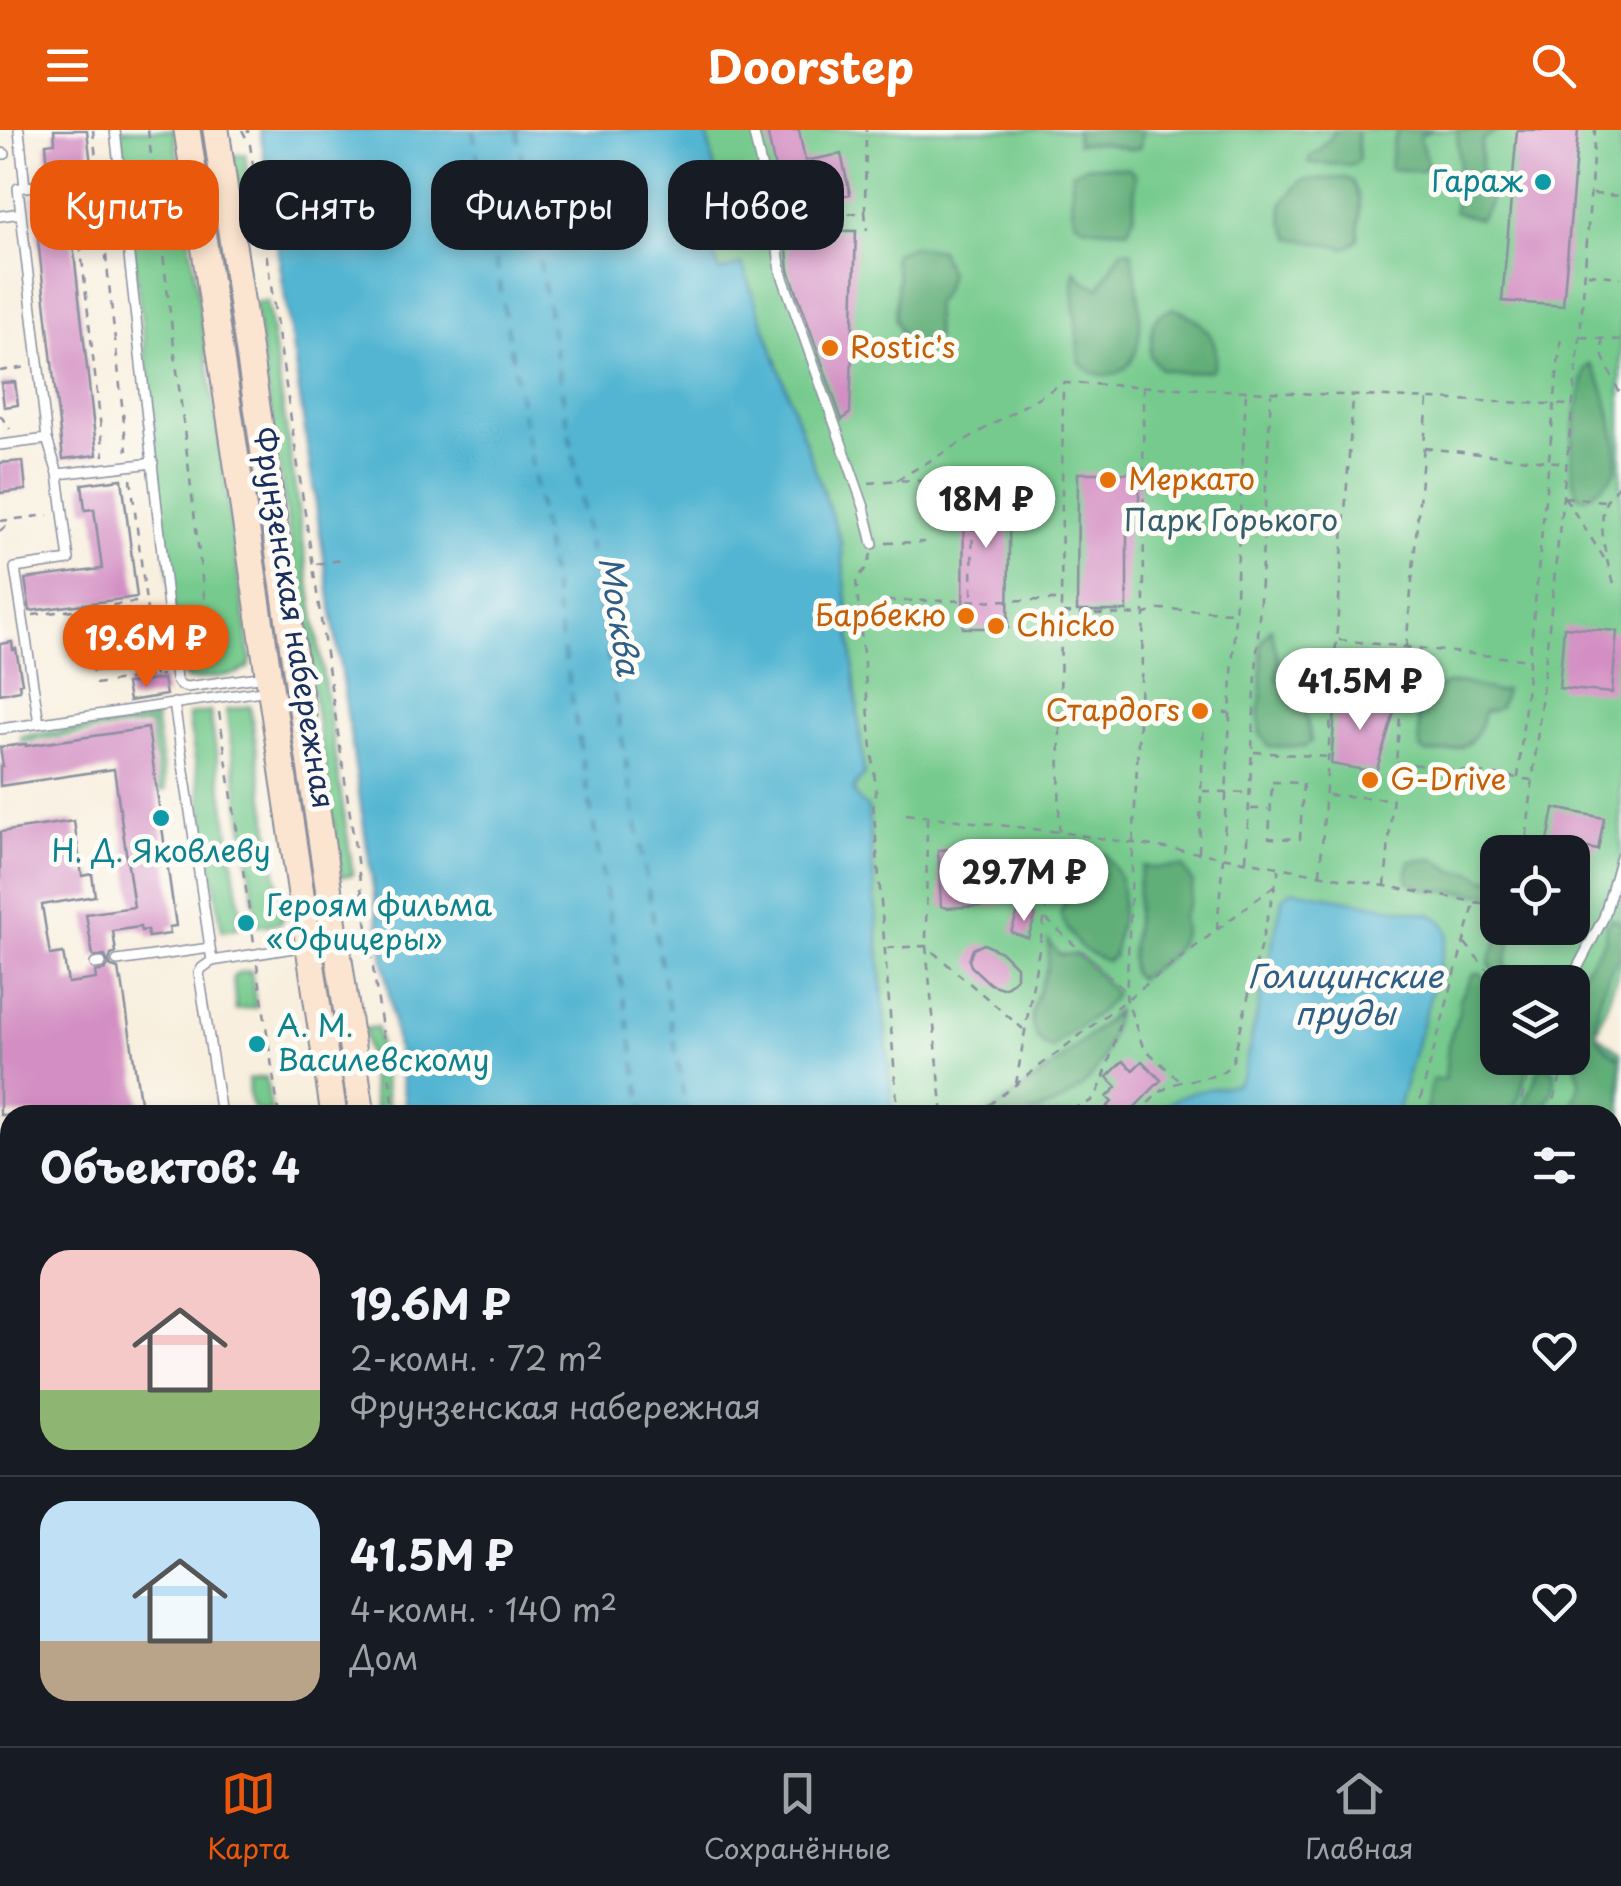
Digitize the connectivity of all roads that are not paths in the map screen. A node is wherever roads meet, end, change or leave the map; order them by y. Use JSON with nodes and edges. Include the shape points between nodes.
{"nodes":[{"id":1,"x":19,"y":130,"type":"edge"},
{"id":2,"x":115,"y":130,"type":"edge"},
{"id":3,"x":188,"y":130,"type":"edge"},
{"id":4,"x":216,"y":130,"type":"edge"},
{"id":5,"x":753,"y":130,"type":"edge"},
{"id":6,"x":118,"y":160,"type":"edge"},
{"id":7,"x":30,"y":186,"type":"edge"},
{"id":8,"x":25,"y":187,"type":"junction"},
{"id":9,"x":21,"y":213,"type":"junction"},
{"id":10,"x":0,"y":216,"type":"edge"},
{"id":11,"x":128,"y":250,"type":"edge"},
{"id":12,"x":47,"y":440,"type":"junction"},
{"id":13,"x":0,"y":444,"type":"edge"},
{"id":14,"x":152,"y":462,"type":"junction"},
{"id":15,"x":58,"y":474,"type":"junction"},
{"id":16,"x":873,"y":544,"type":"road end"},
{"id":17,"x":270,"y":683,"type":"junction"},
{"id":18,"x":174,"y":703,"type":"junction"},
{"id":19,"x":39,"y":723,"type":"junction"},
{"id":20,"x":0,"y":729,"type":"edge"},
{"id":21,"x":1621,"y":857,"type":"edge"},
{"id":22,"x":309,"y":945,"type":"junction"},
{"id":23,"x":210,"y":948,"type":"junction"},
{"id":24,"x":117,"y":961,"type":"dead end"},
{"id":25,"x":212,"y":961,"type":"junction"},
{"id":26,"x":1579,"y":965,"type":"edge"},
{"id":27,"x":219,"y":1105,"type":"edge"},
{"id":28,"x":333,"y":1105,"type":"edge"},
{"id":29,"x":361,"y":1105,"type":"edge"}],
"edges":[{"from":1,"to":8,"type":"lane"},
{"from":2,"to":6,"type":"lane"},
{"from":3,"to":17,"type":"main road","name":"Фрунзенская набережная"},
{"from":4,"to":29,"type":"main road","name":"Фрунзенская набережная"},
{"from":5,"to":16,"type":"lane","via":[[781,272]]},
{"from":7,"to":8,"type":"lane"},
{"from":8,"to":9,"type":"lane","via":[[18,188]]},
{"from":9,"to":10,"type":"lane"},
{"from":9,"to":12,"type":"lane"},
{"from":11,"to":14,"type":"lane"},
{"from":12,"to":13,"type":"lane"},
{"from":12,"to":15,"type":"lane"},
{"from":14,"to":15,"type":"lane"},
{"from":14,"to":17,"type":"lane","via":[[176,680],[187,687]]},
{"from":15,"to":19,"type":"lane","via":[[69,560],[16,568]]},
{"from":17,"to":18,"type":"lane"},
{"from":17,"to":22,"type":"main road","name":"Фрунзенская набережная"},
{"from":18,"to":19,"type":"lane"},
{"from":18,"to":23,"type":"lane"},
{"from":19,"to":20,"type":"lane"},
{"from":21,"to":26,"type":"lane","via":[[1604,917]]},
{"from":22,"to":25,"type":"lane"},
{"from":22,"to":28,"type":"main road","name":"Фрунзенская набережная"},
{"from":23,"to":24,"type":"lane"},
{"from":23,"to":25,"type":"lane"},
{"from":25,"to":27,"type":"lane","via":[[199,974]]}]}
